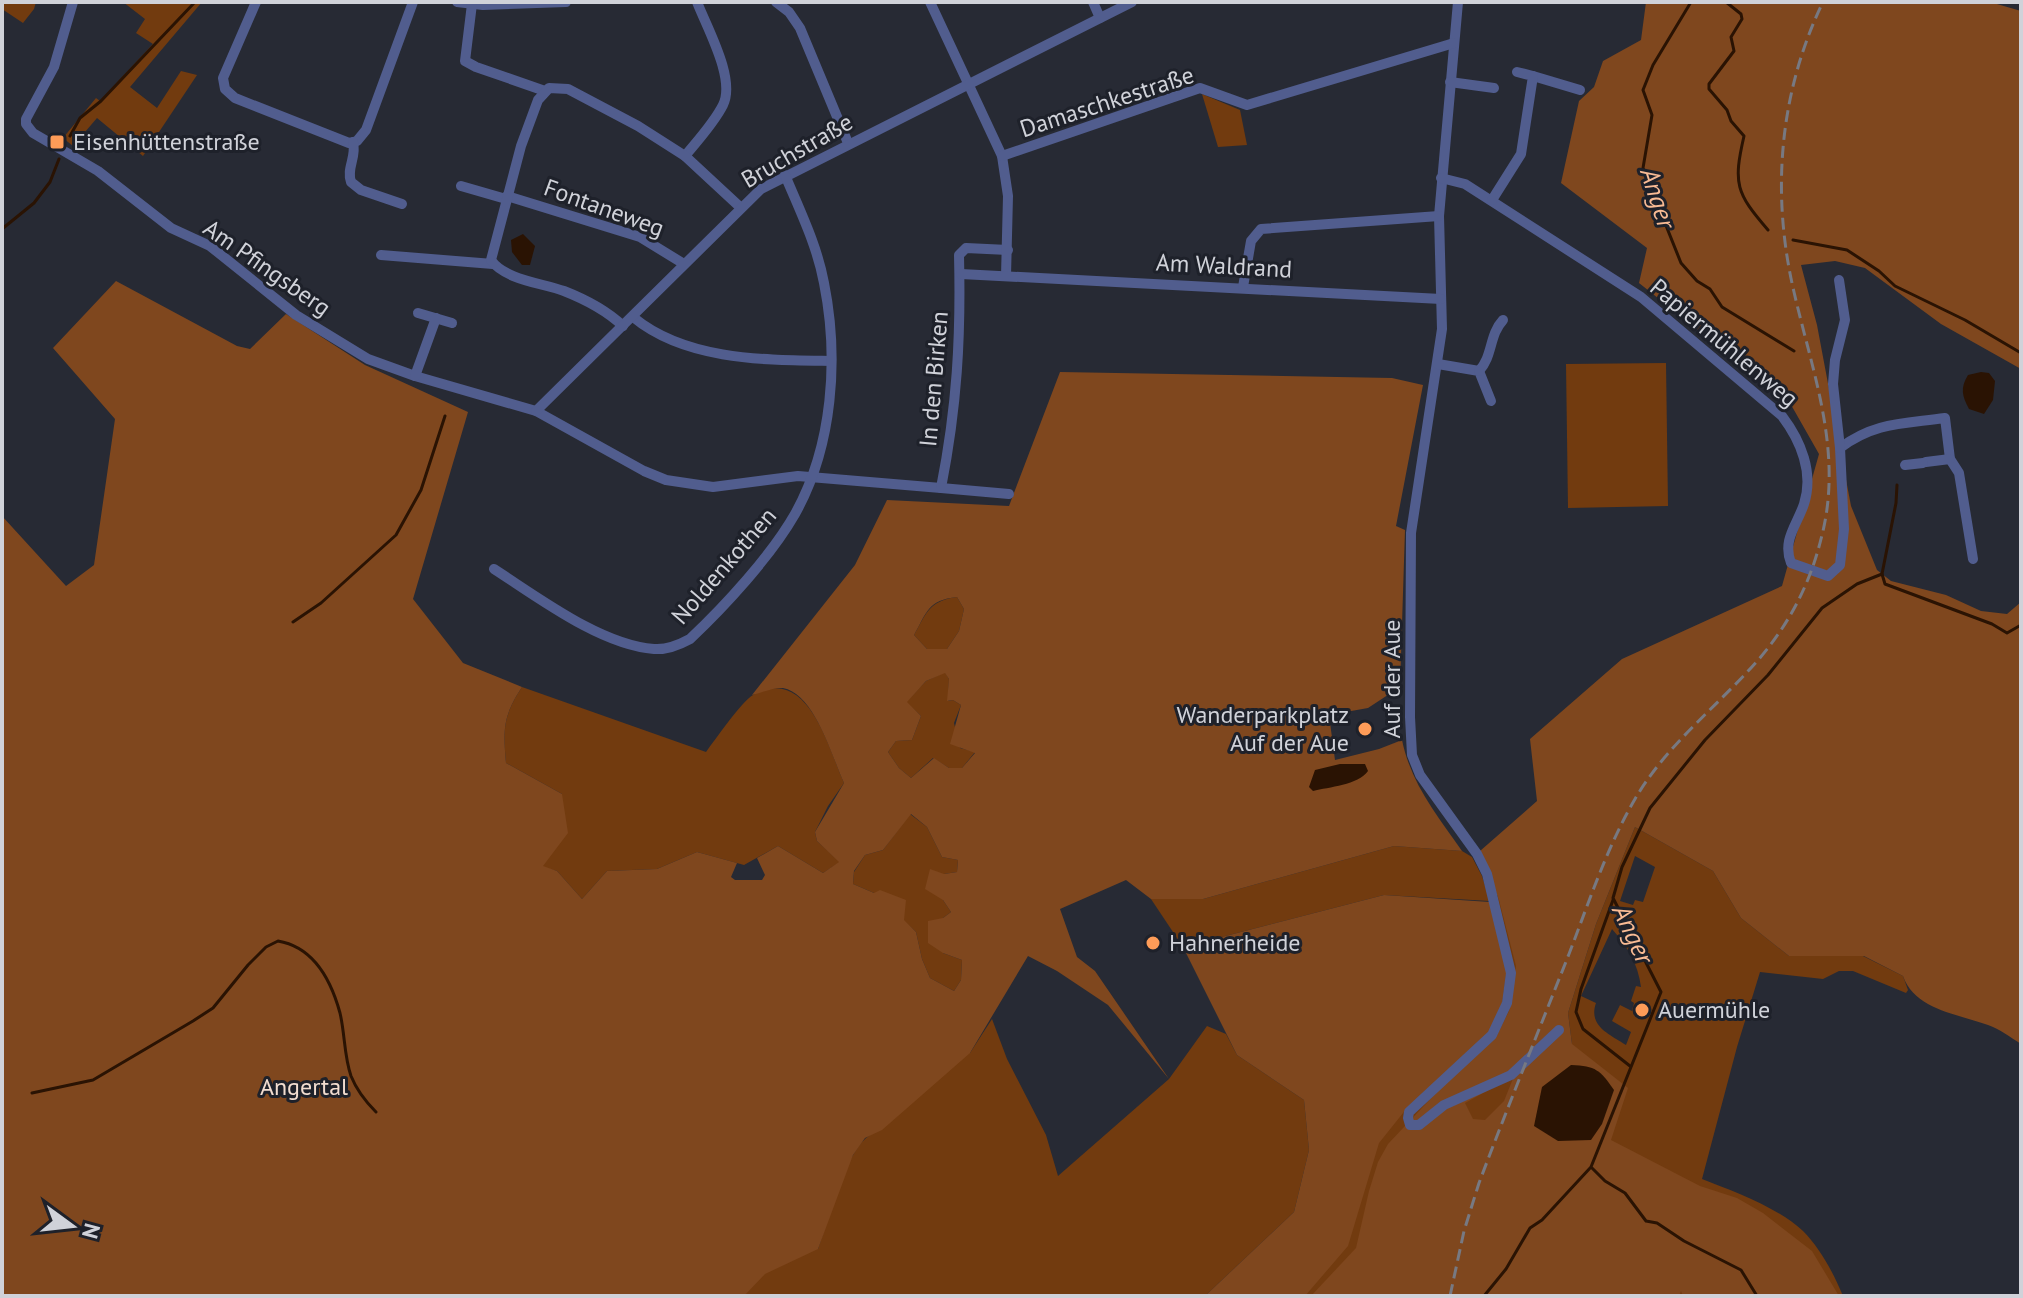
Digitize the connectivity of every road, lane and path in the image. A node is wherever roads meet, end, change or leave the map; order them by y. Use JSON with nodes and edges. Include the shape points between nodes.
{"nodes":[{"id":1,"x":73,"y":2,"type":"edge"},
{"id":2,"x":256,"y":2,"type":"edge"},
{"id":3,"x":413,"y":2,"type":"edge"},
{"id":4,"x":457,"y":2,"type":"edge"},
{"id":5,"x":566,"y":2,"type":"edge"},
{"id":6,"x":697,"y":2,"type":"edge"},
{"id":7,"x":776,"y":2,"type":"edge"},
{"id":8,"x":930,"y":2,"type":"edge"},
{"id":9,"x":1093,"y":2,"type":"edge"},
{"id":10,"x":1132,"y":2,"type":"edge"},
{"id":11,"x":1458,"y":2,"type":"edge"},
{"id":12,"x":472,"y":4,"type":"junction"},
{"id":13,"x":1100,"y":18,"type":"junction"},
{"id":14,"x":1454,"y":43,"type":"junction"},
{"id":15,"x":1517,"y":72,"type":"dead end"},
{"id":16,"x":1533,"y":76,"type":"junction"},
{"id":17,"x":1450,"y":82,"type":"junction"},
{"id":18,"x":968,"y":84,"type":"junction"},
{"id":19,"x":1494,"y":88,"type":"dead end"},
{"id":20,"x":1580,"y":90,"type":"dead end"},
{"id":21,"x":545,"y":91,"type":"junction"},
{"id":22,"x":353,"y":142,"type":"junction"},
{"id":23,"x":848,"y":143,"type":"junction"},
{"id":24,"x":685,"y":156,"type":"junction"},
{"id":25,"x":1002,"y":156,"type":"junction"},
{"id":26,"x":785,"y":175,"type":"junction"},
{"id":27,"x":1441,"y":178,"type":"junction"},
{"id":28,"x":461,"y":186,"type":"dead end"},
{"id":29,"x":507,"y":197,"type":"junction"},
{"id":30,"x":1492,"y":200,"type":"junction"},
{"id":31,"x":402,"y":204,"type":"dead end"},
{"id":32,"x":740,"y":207,"type":"junction"},
{"id":33,"x":1439,"y":216,"type":"junction"},
{"id":34,"x":1008,"y":250,"type":"junction"},
{"id":35,"x":381,"y":255,"type":"dead end"},
{"id":36,"x":493,"y":264,"type":"junction"},
{"id":37,"x":684,"y":264,"type":"junction"},
{"id":38,"x":961,"y":274,"type":"junction"},
{"id":39,"x":1006,"y":276,"type":"junction"},
{"id":40,"x":1839,"y":280,"type":"dead end"},
{"id":41,"x":1243,"y":287,"type":"junction"},
{"id":42,"x":1441,"y":299,"type":"junction"},
{"id":43,"x":418,"y":313,"type":"dead end"},
{"id":44,"x":633,"y":317,"type":"junction"},
{"id":45,"x":436,"y":318,"type":"junction"},
{"id":46,"x":1503,"y":320,"type":"dead end"},
{"id":47,"x":452,"y":323,"type":"dead end"},
{"id":48,"x":623,"y":326,"type":"junction"},
{"id":49,"x":831,"y":361,"type":"junction"},
{"id":50,"x":1438,"y":364,"type":"junction"},
{"id":51,"x":1479,"y":371,"type":"junction"},
{"id":52,"x":415,"y":376,"type":"junction"},
{"id":53,"x":1491,"y":401,"type":"dead end"},
{"id":54,"x":536,"y":411,"type":"junction"},
{"id":55,"x":1840,"y":448,"type":"junction"},
{"id":56,"x":1950,"y":459,"type":"junction"},
{"id":57,"x":1905,"y":465,"type":"dead end"},
{"id":58,"x":810,"y":477,"type":"junction"},
{"id":59,"x":941,"y":488,"type":"junction"},
{"id":60,"x":1009,"y":494,"type":"dead end"},
{"id":61,"x":1973,"y":559,"type":"dead end"},
{"id":62,"x":494,"y":569,"type":"dead end"},
{"id":63,"x":1559,"y":1030,"type":"dead end"}],
"edges":[{"from":1,"to":52,"type":"street","name":"Am Pfingsberg","via":[[54,67],[29,113],[26,124],[33,133],[98,171],[157,219],[210,246],[296,315],[368,359]]},
{"from":2,"to":22,"type":"street","via":[[223,78],[225,89],[249,104]]},
{"from":3,"to":22,"type":"street","via":[[366,130]]},
{"from":4,"to":12,"type":"street"},
{"from":5,"to":12,"type":"street"},
{"from":6,"to":24,"type":"street","via":[[727,86],[723,104]]},
{"from":7,"to":23,"type":"street","via":[[800,28]]},
{"from":8,"to":18,"type":"street"},
{"from":9,"to":13,"type":"street"},
{"from":10,"to":13,"type":"street","name":"Bruchstraße"},
{"from":11,"to":14,"type":"street","name":"Auf der Aue"},
{"from":12,"to":21,"type":"street","via":[[465,61]]},
{"from":13,"to":18,"type":"street","name":"Bruchstraße"},
{"from":14,"to":17,"type":"street","name":"Auf der Aue"},
{"from":14,"to":25,"type":"street","name":"Damaschkestraße","via":[[1247,105],[1200,88]]},
{"from":15,"to":16,"type":"street"},
{"from":16,"to":20,"type":"street"},
{"from":16,"to":30,"type":"street","via":[[1519,160]]},
{"from":17,"to":19,"type":"street"},
{"from":17,"to":27,"type":"street","name":"Auf der Aue"},
{"from":18,"to":23,"type":"street","name":"Bruchstraße"},
{"from":18,"to":25,"type":"street"},
{"from":21,"to":24,"type":"street","via":[[568,89]]},
{"from":21,"to":29,"type":"street","via":[[521,146]]},
{"from":22,"to":31,"type":"street","via":[[351,182]]},
{"from":23,"to":26,"type":"street","name":"Bruchstraße"},
{"from":24,"to":32,"type":"street"},
{"from":25,"to":34,"type":"street"},
{"from":26,"to":32,"type":"street","name":"Bruchstraße"},
{"from":26,"to":49,"type":"street","name":"Noldenkothen","via":[[809,228],[824,282]]},
{"from":27,"to":30,"type":"street","name":"Papiermühlenweg","via":[[1459,181]]},
{"from":27,"to":33,"type":"street","name":"Auf der Aue"},
{"from":28,"to":29,"type":"street","name":"Fontaneweg"},
{"from":29,"to":36,"type":"street","via":[[491,254]]},
{"from":29,"to":37,"type":"street","name":"Fontaneweg","via":[[640,237]]},
{"from":30,"to":55,"type":"street","name":"Papiermühlenweg","via":[[1641,297],[1782,416],[1798,438],[1807,473],[1805,501],[1787,553],[1791,563],[1828,576],[1843,554]]},
{"from":32,"to":37,"type":"street","name":"Bruchstraße"},
{"from":33,"to":41,"type":"street","via":[[1261,229],[1251,241]]},
{"from":33,"to":42,"type":"street","name":"Auf der Aue"},
{"from":34,"to":38,"type":"street","via":[[962,250]]},
{"from":34,"to":39,"type":"street"},
{"from":35,"to":36,"type":"street"},
{"from":36,"to":48,"type":"street","via":[[602,308]]},
{"from":37,"to":44,"type":"street","name":"Bruchstraße"},
{"from":38,"to":39,"type":"street"},
{"from":38,"to":59,"type":"street","name":"In den Birken","via":[[957,395]]},
{"from":39,"to":41,"type":"street","name":"Am Waldrand"},
{"from":40,"to":55,"type":"street","name":"Papiermühlenweg","via":[[1845,320],[1833,384]]},
{"from":41,"to":42,"type":"street","name":"Am Waldrand"},
{"from":42,"to":50,"type":"street","name":"Auf der Aue"},
{"from":43,"to":45,"type":"street"},
{"from":44,"to":48,"type":"street","name":"Bruchstraße"},
{"from":44,"to":49,"type":"street","via":[[671,338],[722,354]]},
{"from":45,"to":47,"type":"street"},
{"from":45,"to":52,"type":"street"},
{"from":46,"to":51,"type":"street"},
{"from":48,"to":54,"type":"street","name":"Bruchstraße"},
{"from":49,"to":58,"type":"street","name":"Noldenkothen","via":[[825,426]]},
{"from":50,"to":51,"type":"street"},
{"from":50,"to":63,"type":"street","name":"Auf der Aue","via":[[1411,533],[1412,755],[1487,874],[1511,973],[1507,1003],[1492,1035],[1409,1112],[1409,1122],[1419,1125],[1444,1105],[1511,1075]]},
{"from":51,"to":53,"type":"street"},
{"from":52,"to":54,"type":"street","name":"Am Pfingsberg"},
{"from":54,"to":58,"type":"street","name":"Am Pfingsberg","via":[[666,480],[713,487]]},
{"from":55,"to":56,"type":"street","via":[[1875,428],[1945,418]]},
{"from":56,"to":57,"type":"street"},
{"from":56,"to":61,"type":"street","via":[[1959,473]]},
{"from":58,"to":59,"type":"street"},
{"from":58,"to":62,"type":"street","name":"Noldenkothen","via":[[777,541],[699,631],[678,646],[656,649],[601,633]]},
{"from":59,"to":60,"type":"street"}]}
